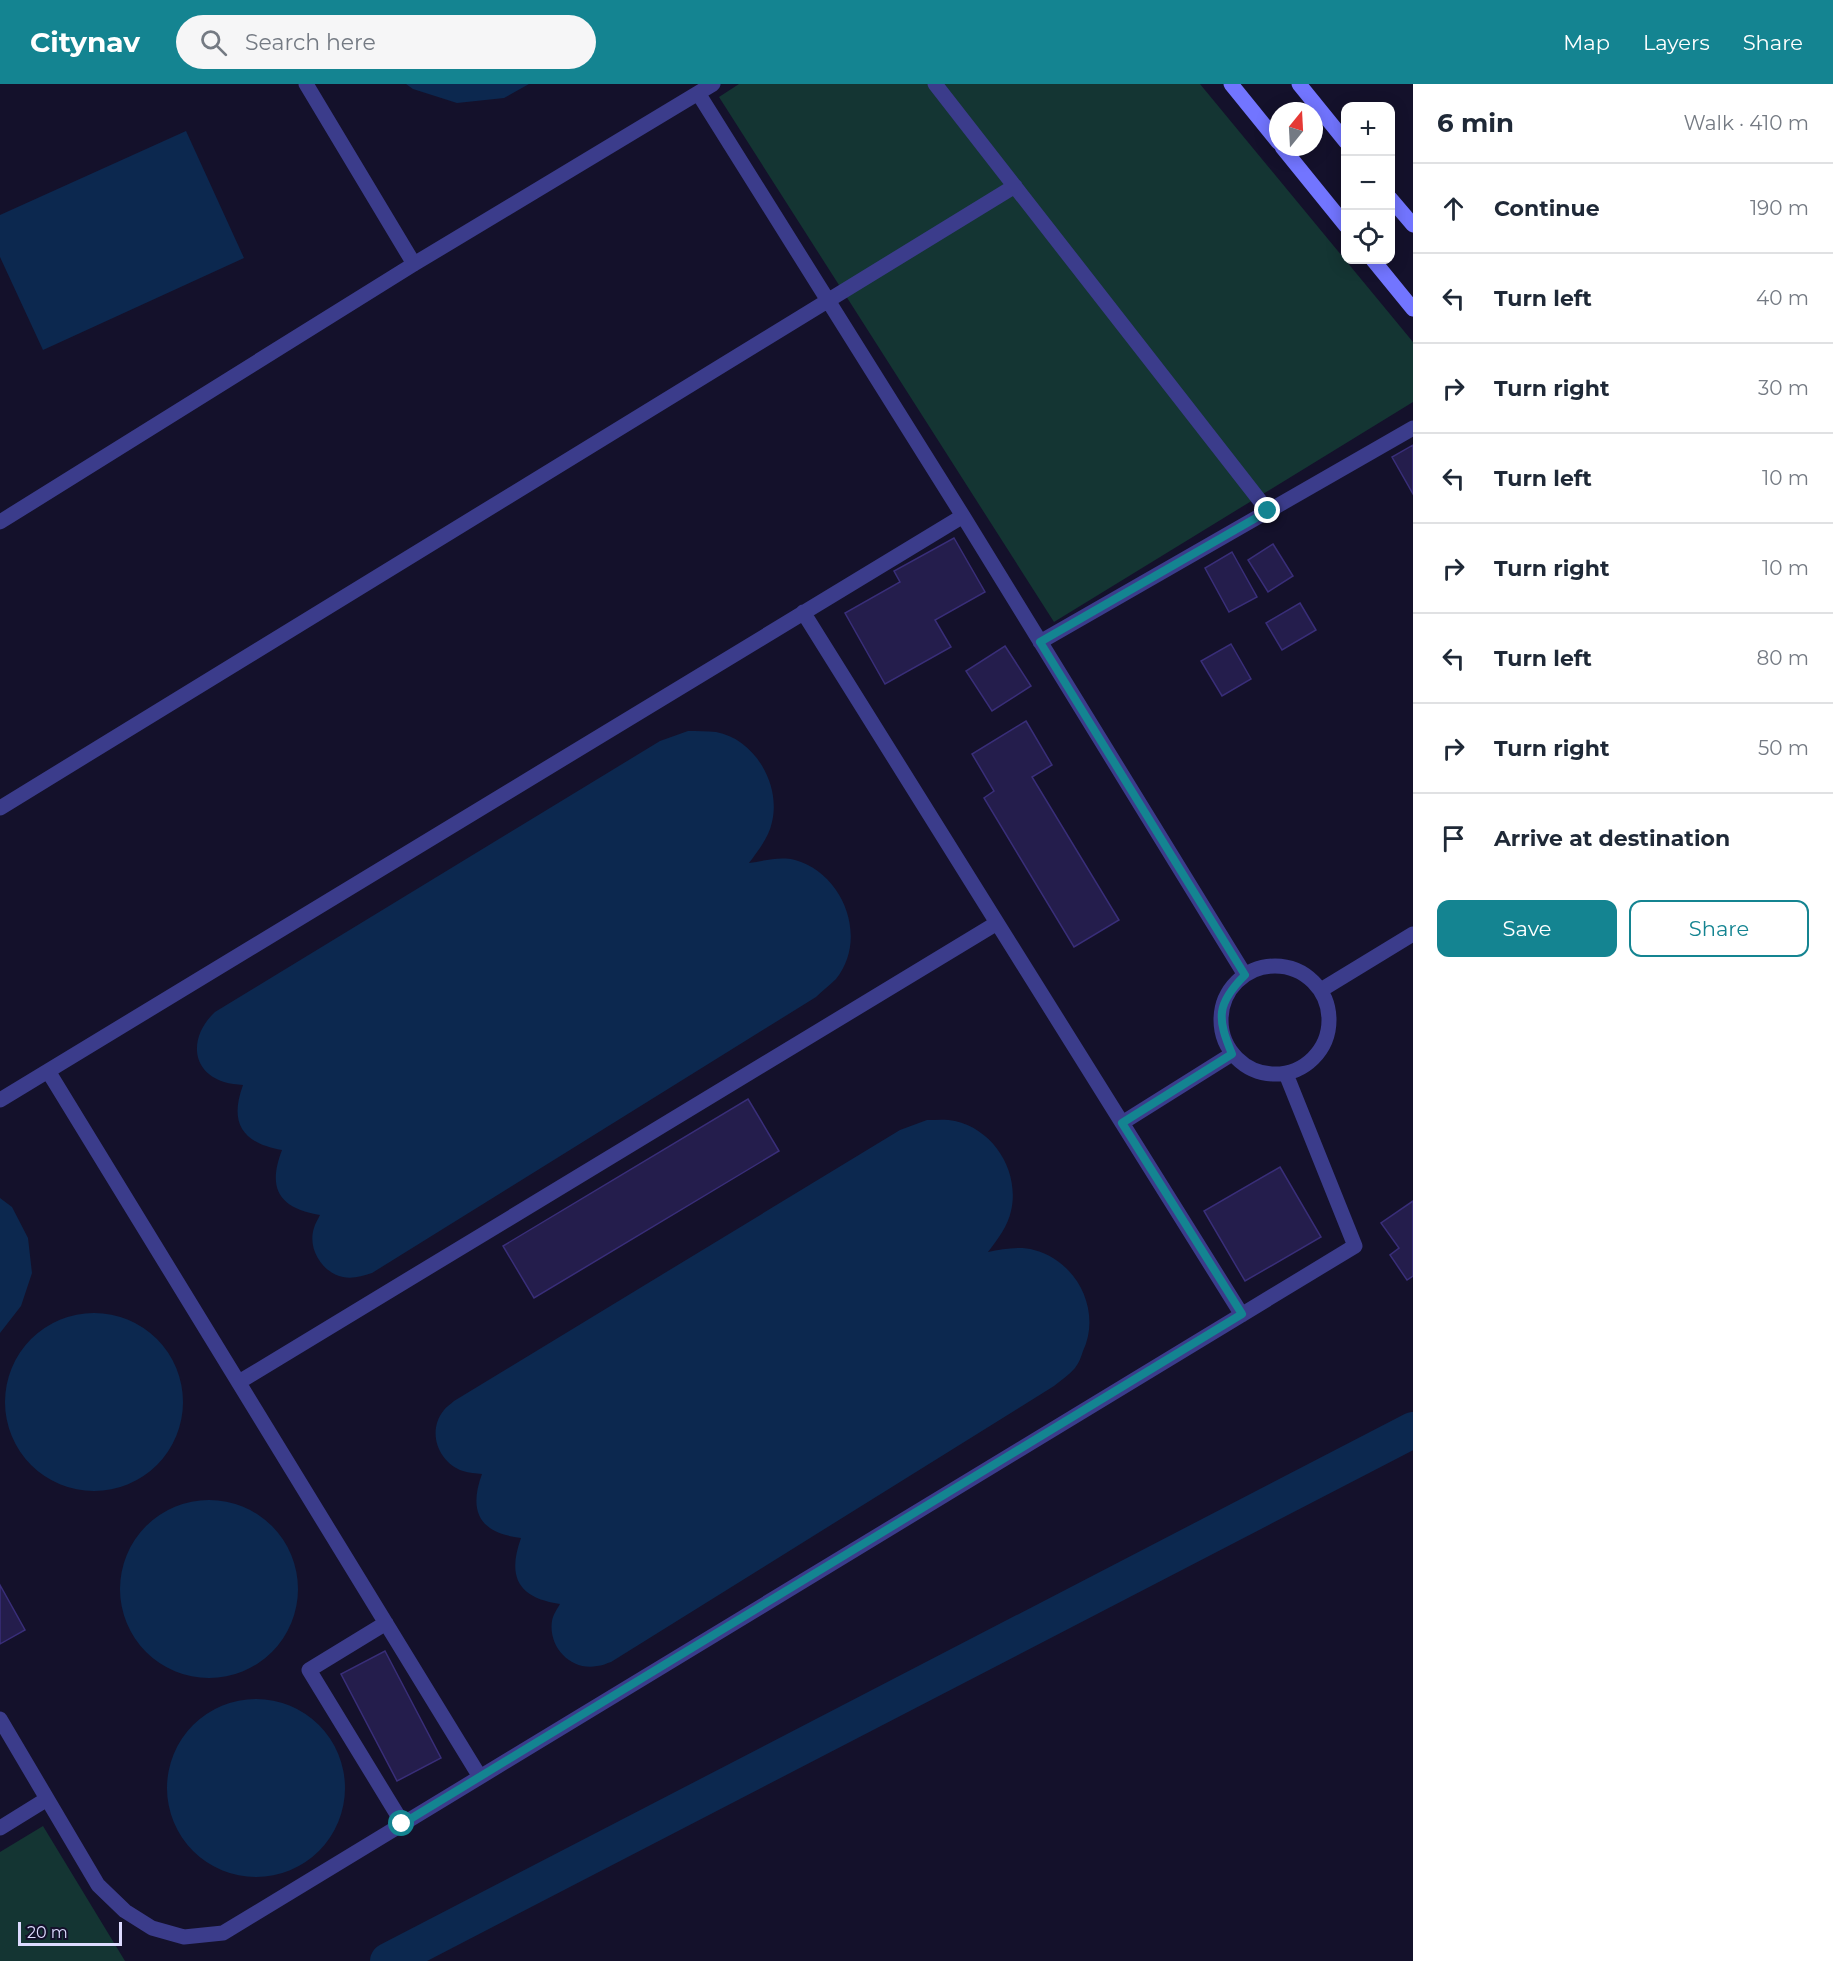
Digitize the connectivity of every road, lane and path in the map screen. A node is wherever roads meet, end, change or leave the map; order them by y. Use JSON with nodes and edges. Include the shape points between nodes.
{"nodes":[{"id":1,"x":306,"y":84,"type":"edge"},
{"id":2,"x":713,"y":84,"type":"edge"},
{"id":3,"x":935,"y":84,"type":"edge"},
{"id":4,"x":1231,"y":84,"type":"edge"},
{"id":5,"x":1299,"y":84,"type":"edge"},
{"id":6,"x":698,"y":93,"type":"junction"},
{"id":7,"x":1269,"y":131,"type":"edge"},
{"id":8,"x":1341,"y":136,"type":"edge"},
{"id":9,"x":1289,"y":156,"type":"edge"},
{"id":10,"x":1015,"y":186,"type":"junction"},
{"id":11,"x":1395,"y":204,"type":"edge"},
{"id":12,"x":1341,"y":220,"type":"edge"},
{"id":13,"x":1413,"y":225,"type":"edge"},
{"id":14,"x":414,"y":264,"type":"junction"},
{"id":15,"x":1376,"y":264,"type":"edge"},
{"id":16,"x":827,"y":301,"type":"junction"},
{"id":17,"x":1413,"y":309,"type":"edge"},
{"id":18,"x":1413,"y":428,"type":"edge"},
{"id":19,"x":1268,"y":511,"type":"junction"},
{"id":20,"x":963,"y":516,"type":"junction"},
{"id":21,"x":0,"y":522,"type":"edge"},
{"id":22,"x":803,"y":612,"type":"junction"},
{"id":23,"x":1040,"y":642,"type":"junction"},
{"id":24,"x":0,"y":808,"type":"edge"},
{"id":25,"x":996,"y":923,"type":"junction"},
{"id":26,"x":1413,"y":934,"type":"edge"},
{"id":27,"x":1245,"y":975,"type":"junction"},
{"id":28,"x":1320,"y":990,"type":"junction"},
{"id":29,"x":1232,"y":1054,"type":"junction"},
{"id":30,"x":48,"y":1071,"type":"junction"},
{"id":31,"x":1286,"y":1074,"type":"junction"},
{"id":32,"x":0,"y":1100,"type":"edge"},
{"id":33,"x":1122,"y":1123,"type":"junction"},
{"id":34,"x":1242,"y":1314,"type":"junction"},
{"id":35,"x":239,"y":1382,"type":"junction"},
{"id":36,"x":386,"y":1623,"type":"junction"},
{"id":37,"x":0,"y":1719,"type":"edge"},
{"id":38,"x":480,"y":1776,"type":"junction"},
{"id":39,"x":47,"y":1799,"type":"junction"},
{"id":40,"x":402,"y":1824,"type":"junction"},
{"id":41,"x":0,"y":1828,"type":"edge"}],
"edges":[{"from":1,"to":14,"type":"lane"},
{"from":2,"to":6,"type":"lane"},
{"from":3,"to":10,"type":"lane"},
{"from":4,"to":7,"type":"street"},
{"from":5,"to":8,"type":"street"},
{"from":6,"to":14,"type":"lane"},
{"from":6,"to":16,"type":"lane"},
{"from":9,"to":12,"type":"street"},
{"from":10,"to":16,"type":"lane"},
{"from":10,"to":19,"type":"lane"},
{"from":11,"to":13,"type":"street"},
{"from":14,"to":21,"type":"lane"},
{"from":15,"to":17,"type":"street"},
{"from":16,"to":20,"type":"lane"},
{"from":16,"to":24,"type":"lane"},
{"from":18,"to":19,"type":"lane"},
{"from":19,"to":23,"type":"lane"},
{"from":20,"to":22,"type":"lane"},
{"from":20,"to":23,"type":"lane"},
{"from":22,"to":25,"type":"lane"},
{"from":22,"to":30,"type":"lane"},
{"from":23,"to":27,"type":"lane"},
{"from":25,"to":33,"type":"lane"},
{"from":25,"to":35,"type":"lane"},
{"from":26,"to":28,"type":"lane"},
{"from":27,"to":28,"type":"lane","via":[[1264,967],[1285,967],[1305,975]]},
{"from":27,"to":29,"type":"lane","via":[[1230,990],[1222,1010],[1222,1031]]},
{"from":28,"to":31,"type":"lane","via":[[1329,1010],[1329,1031],[1321,1050],[1306,1065]]},
{"from":29,"to":31,"type":"lane","via":[[1245,1066],[1265,1074]]},
{"from":29,"to":33,"type":"lane"},
{"from":30,"to":32,"type":"lane"},
{"from":30,"to":35,"type":"lane"},
{"from":31,"to":34,"type":"lane","via":[[1355,1246]]},
{"from":33,"to":34,"type":"lane"},
{"from":34,"to":38,"type":"lane"},
{"from":35,"to":36,"type":"lane"},
{"from":36,"to":38,"type":"lane"},
{"from":36,"to":40,"type":"lane","via":[[309,1670]]},
{"from":37,"to":39,"type":"lane"},
{"from":38,"to":40,"type":"lane"},
{"from":39,"to":40,"type":"lane","via":[[98,1885],[125,1911],[152,1928],[184,1937],[223,1933]]},
{"from":39,"to":41,"type":"lane"}]}
